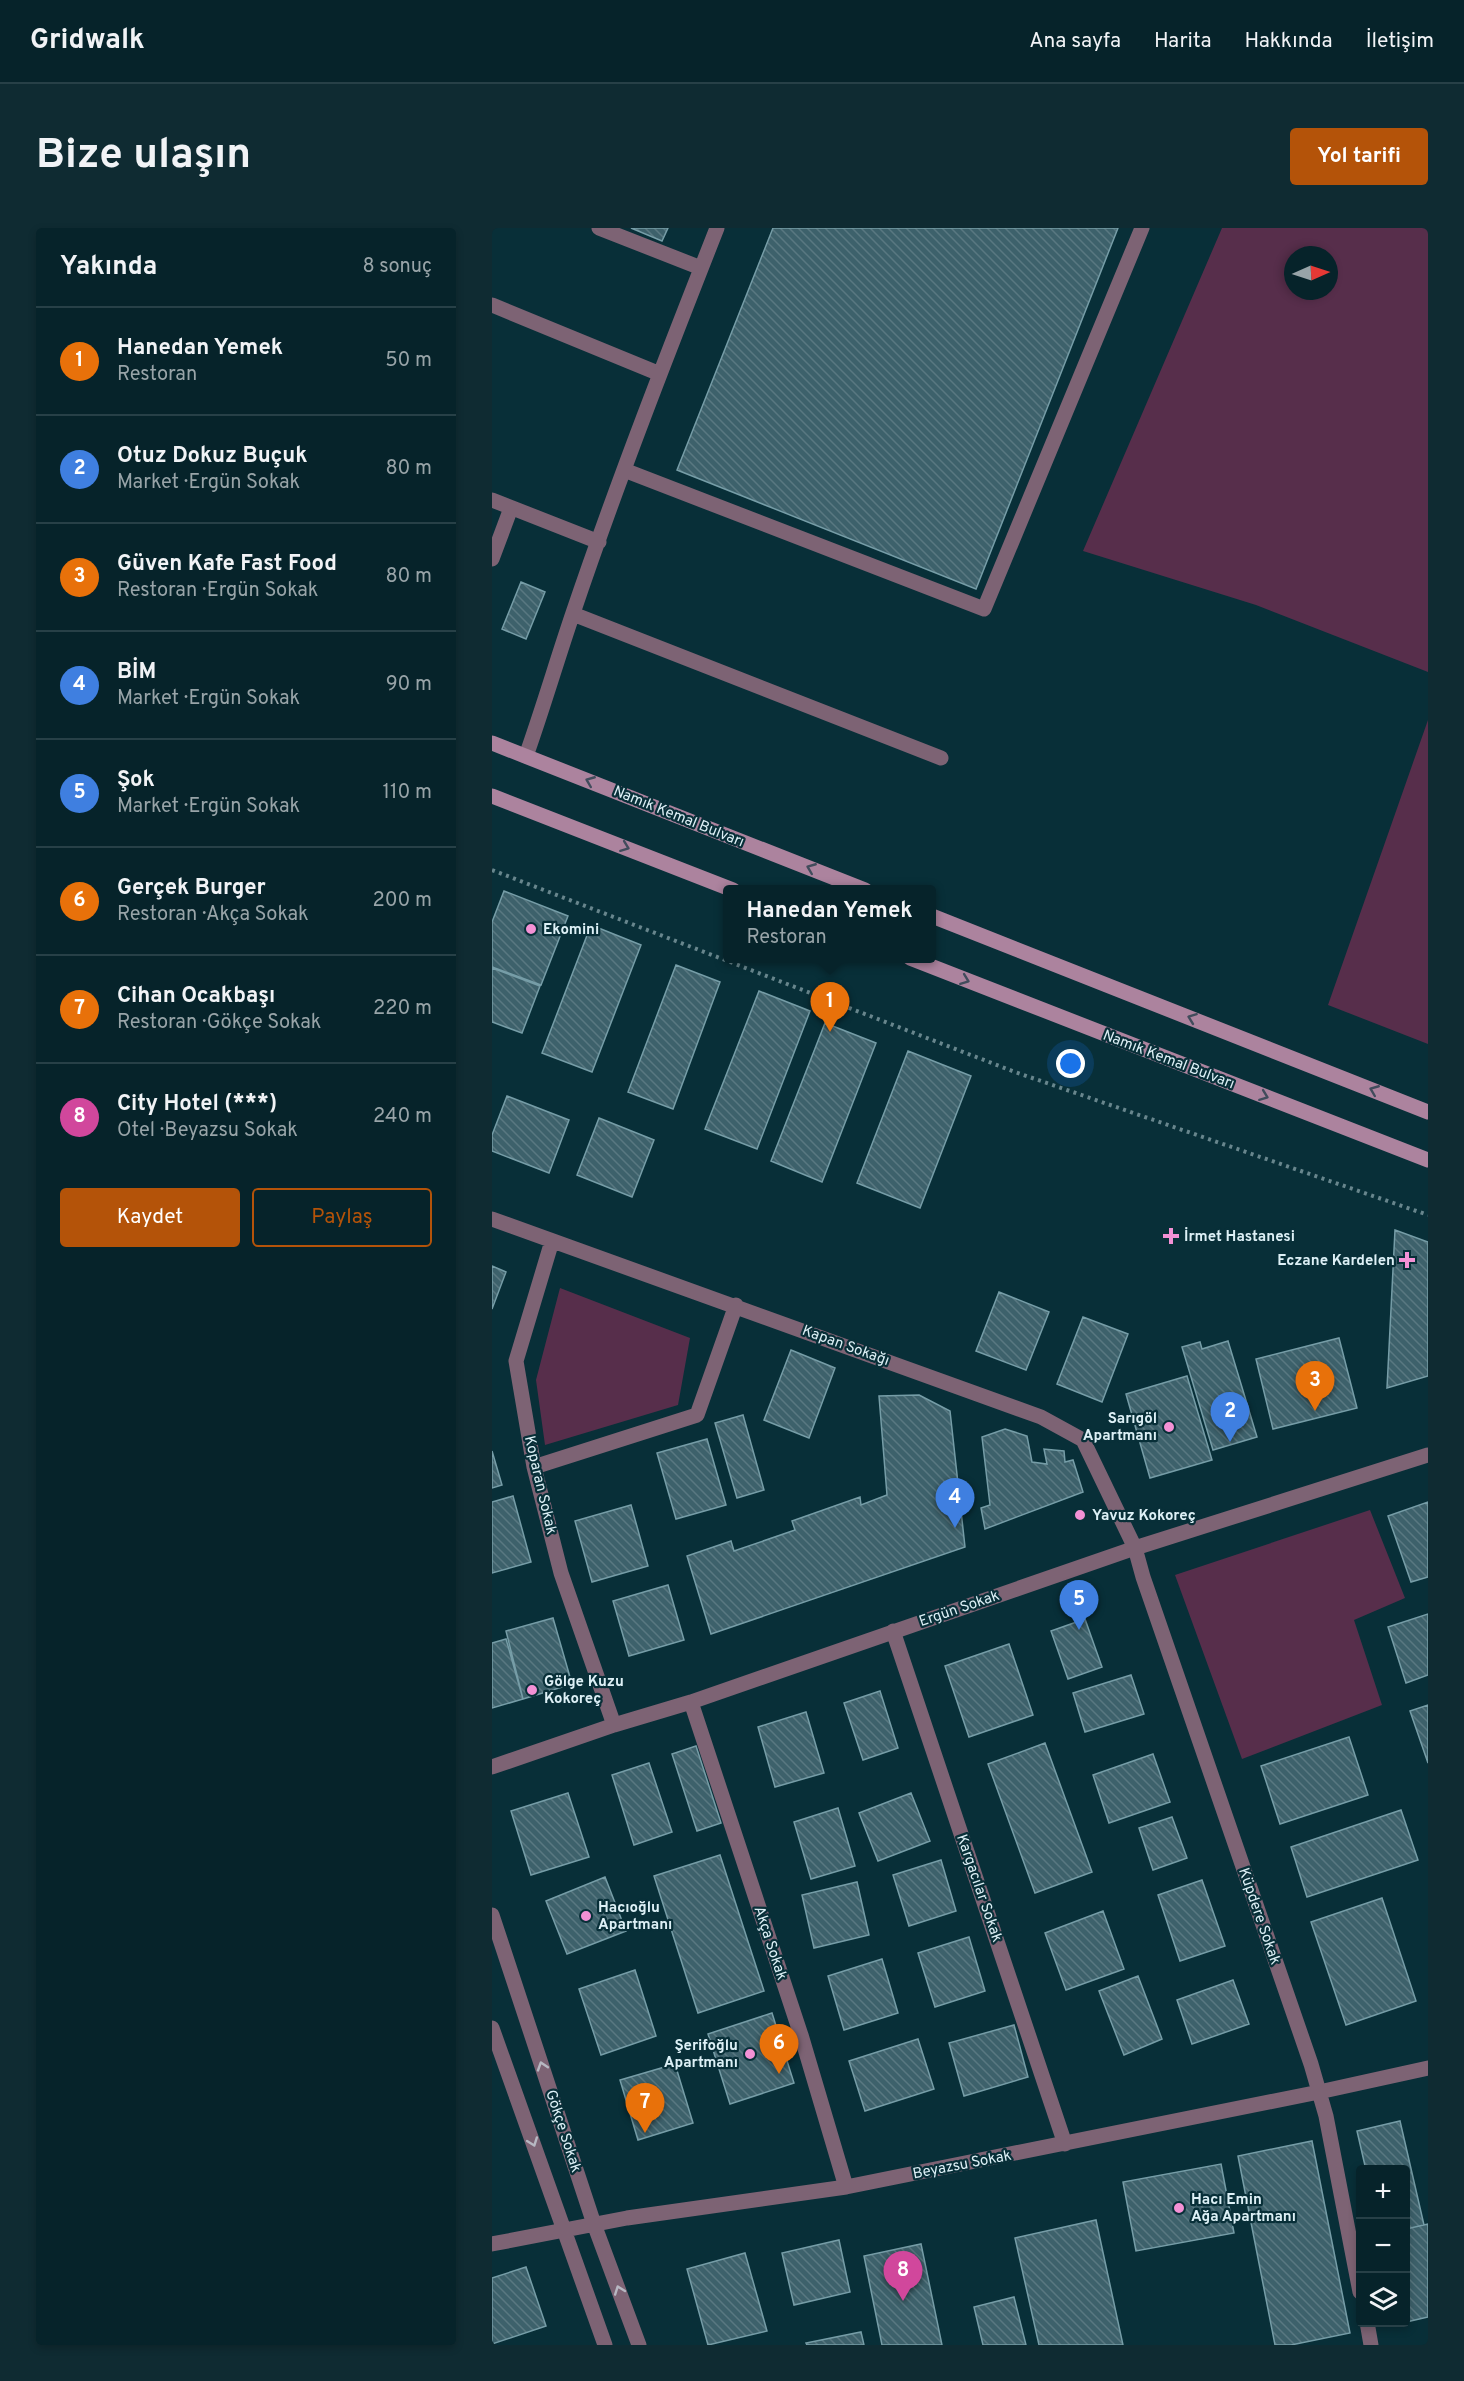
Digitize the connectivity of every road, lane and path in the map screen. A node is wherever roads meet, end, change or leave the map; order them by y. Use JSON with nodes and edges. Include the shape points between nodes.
{"nodes":[{"id":1,"x":599,"y":228,"type":"edge"},
{"id":2,"x":717,"y":228,"type":"edge"},
{"id":3,"x":1142,"y":228,"type":"edge"},
{"id":4,"x":701,"y":268,"type":"junction"},
{"id":5,"x":492,"y":305,"type":"edge"},
{"id":6,"x":660,"y":374,"type":"junction"},
{"id":7,"x":624,"y":470,"type":"junction"},
{"id":8,"x":492,"y":500,"type":"edge"},
{"id":9,"x":511,"y":508,"type":"junction"},
{"id":10,"x":599,"y":542,"type":"junction"},
{"id":11,"x":492,"y":559,"type":"edge"},
{"id":12,"x":573,"y":614,"type":"junction"},
{"id":13,"x":492,"y":743,"type":"edge"},
{"id":14,"x":526,"y":756,"type":"junction"},
{"id":15,"x":941,"y":758,"type":"dead end"},
{"id":16,"x":492,"y":796,"type":"edge"},
{"id":17,"x":492,"y":870,"type":"edge"},
{"id":18,"x":852,"y":885,"type":"edge"},
{"id":19,"x":723,"y":886,"type":"edge"},
{"id":20,"x":936,"y":918,"type":"edge"},
{"id":21,"x":723,"y":959,"type":"edge"},
{"id":22,"x":733,"y":963,"type":"edge"},
{"id":23,"x":923,"y":963,"type":"edge"},
{"id":24,"x":1428,"y":1112,"type":"edge"},
{"id":25,"x":1428,"y":1160,"type":"edge"},
{"id":26,"x":1428,"y":1215,"type":"edge"},
{"id":27,"x":492,"y":1219,"type":"edge"},
{"id":28,"x":552,"y":1241,"type":"junction"},
{"id":29,"x":736,"y":1305,"type":"junction"},
{"id":30,"x":1428,"y":1455,"type":"edge"},
{"id":31,"x":534,"y":1467,"type":"junction"},
{"id":32,"x":1135,"y":1548,"type":"junction"},
{"id":33,"x":893,"y":1631,"type":"junction"},
{"id":34,"x":691,"y":1702,"type":"junction"},
{"id":35,"x":614,"y":1725,"type":"junction"},
{"id":36,"x":492,"y":1767,"type":"edge"},
{"id":37,"x":492,"y":1915,"type":"edge"},
{"id":38,"x":492,"y":2028,"type":"edge"},
{"id":39,"x":1428,"y":2068,"type":"edge"},
{"id":40,"x":1318,"y":2092,"type":"junction"},
{"id":41,"x":1065,"y":2144,"type":"junction"},
{"id":42,"x":846,"y":2187,"type":"junction"},
{"id":43,"x":594,"y":2224,"type":"junction"},
{"id":44,"x":564,"y":2229,"type":"junction"},
{"id":45,"x":492,"y":2244,"type":"edge"},
{"id":46,"x":1356,"y":2273,"type":"edge"},
{"id":47,"x":1368,"y":2327,"type":"edge"},
{"id":48,"x":605,"y":2345,"type":"edge"},
{"id":49,"x":639,"y":2345,"type":"edge"},
{"id":50,"x":1371,"y":2345,"type":"edge"}],
"edges":[{"from":1,"to":4,"type":"street"},
{"from":2,"to":4,"type":"street"},
{"from":3,"to":7,"type":"street","via":[[984,609]]},
{"from":4,"to":6,"type":"street"},
{"from":5,"to":6,"type":"street"},
{"from":6,"to":7,"type":"street"},
{"from":7,"to":10,"type":"street"},
{"from":8,"to":9,"type":"street"},
{"from":9,"to":10,"type":"street"},
{"from":9,"to":11,"type":"street"},
{"from":10,"to":12,"type":"street"},
{"from":12,"to":14,"type":"street"},
{"from":12,"to":15,"type":"street"},
{"from":13,"to":14,"type":"main road","name":"Namık Kemal Bulvarı"},
{"from":18,"to":14,"type":"main road","name":"Namık Kemal Bulvarı","one_way":true},
{"from":16,"to":19,"type":"main road","one_way":true},
{"from":17,"to":21,"type":"path"},
{"from":24,"to":20,"type":"main road","one_way":true},
{"from":22,"to":26,"type":"path","via":[[1015,1072]]},
{"from":23,"to":25,"type":"main road","name":"Namık Kemal Bulvarı","one_way":true},
{"from":27,"to":28,"type":"street","name":"Kapan Sokağı"},
{"from":28,"to":29,"type":"street","name":"Kapan Sokağı"},
{"from":28,"to":31,"type":"street","name":"Koparan Sokak","via":[[516,1361]]},
{"from":29,"to":31,"type":"street","via":[[697,1415]]},
{"from":29,"to":32,"type":"street","name":"Kapan Sokağı","via":[[1041,1417],[1083,1440]]},
{"from":30,"to":32,"type":"street","name":"Ergün Sokak"},
{"from":31,"to":35,"type":"street","name":"Koparan Sokak","via":[[561,1573]]},
{"from":32,"to":33,"type":"street","name":"Ergün Sokak"},
{"from":32,"to":40,"type":"street","name":"Küpdere Sokak"},
{"from":33,"to":34,"type":"street","name":"Ergün Sokak"},
{"from":33,"to":41,"type":"street","name":"Kargacılar Sokak"},
{"from":34,"to":35,"type":"street","name":"Ergün Sokak"},
{"from":34,"to":42,"type":"street","name":"Akça Sokak","via":[[801,2035]]},
{"from":35,"to":36,"type":"street","name":"Ergün Sokak"},
{"from":43,"to":37,"type":"street","name":"Gökçe Sokak","one_way":true},
{"from":38,"to":44,"type":"street","one_way":true},
{"from":39,"to":40,"type":"street","name":"Beyazsu Sokak"},
{"from":40,"to":41,"type":"street","name":"Beyazsu Sokak"},
{"from":40,"to":46,"type":"street","name":"Küpdere Sokak"},
{"from":41,"to":42,"type":"street","name":"Beyazsu Sokak"},
{"from":42,"to":43,"type":"street","name":"Beyazsu Sokak"},
{"from":43,"to":44,"type":"street","name":"Beyazsu Sokak"},
{"from":49,"to":43,"type":"street","name":"Gökçe Sokak","one_way":true},
{"from":44,"to":45,"type":"street","name":"Beyazsu Sokak"},
{"from":44,"to":48,"type":"street"},
{"from":47,"to":50,"type":"street"}]}
